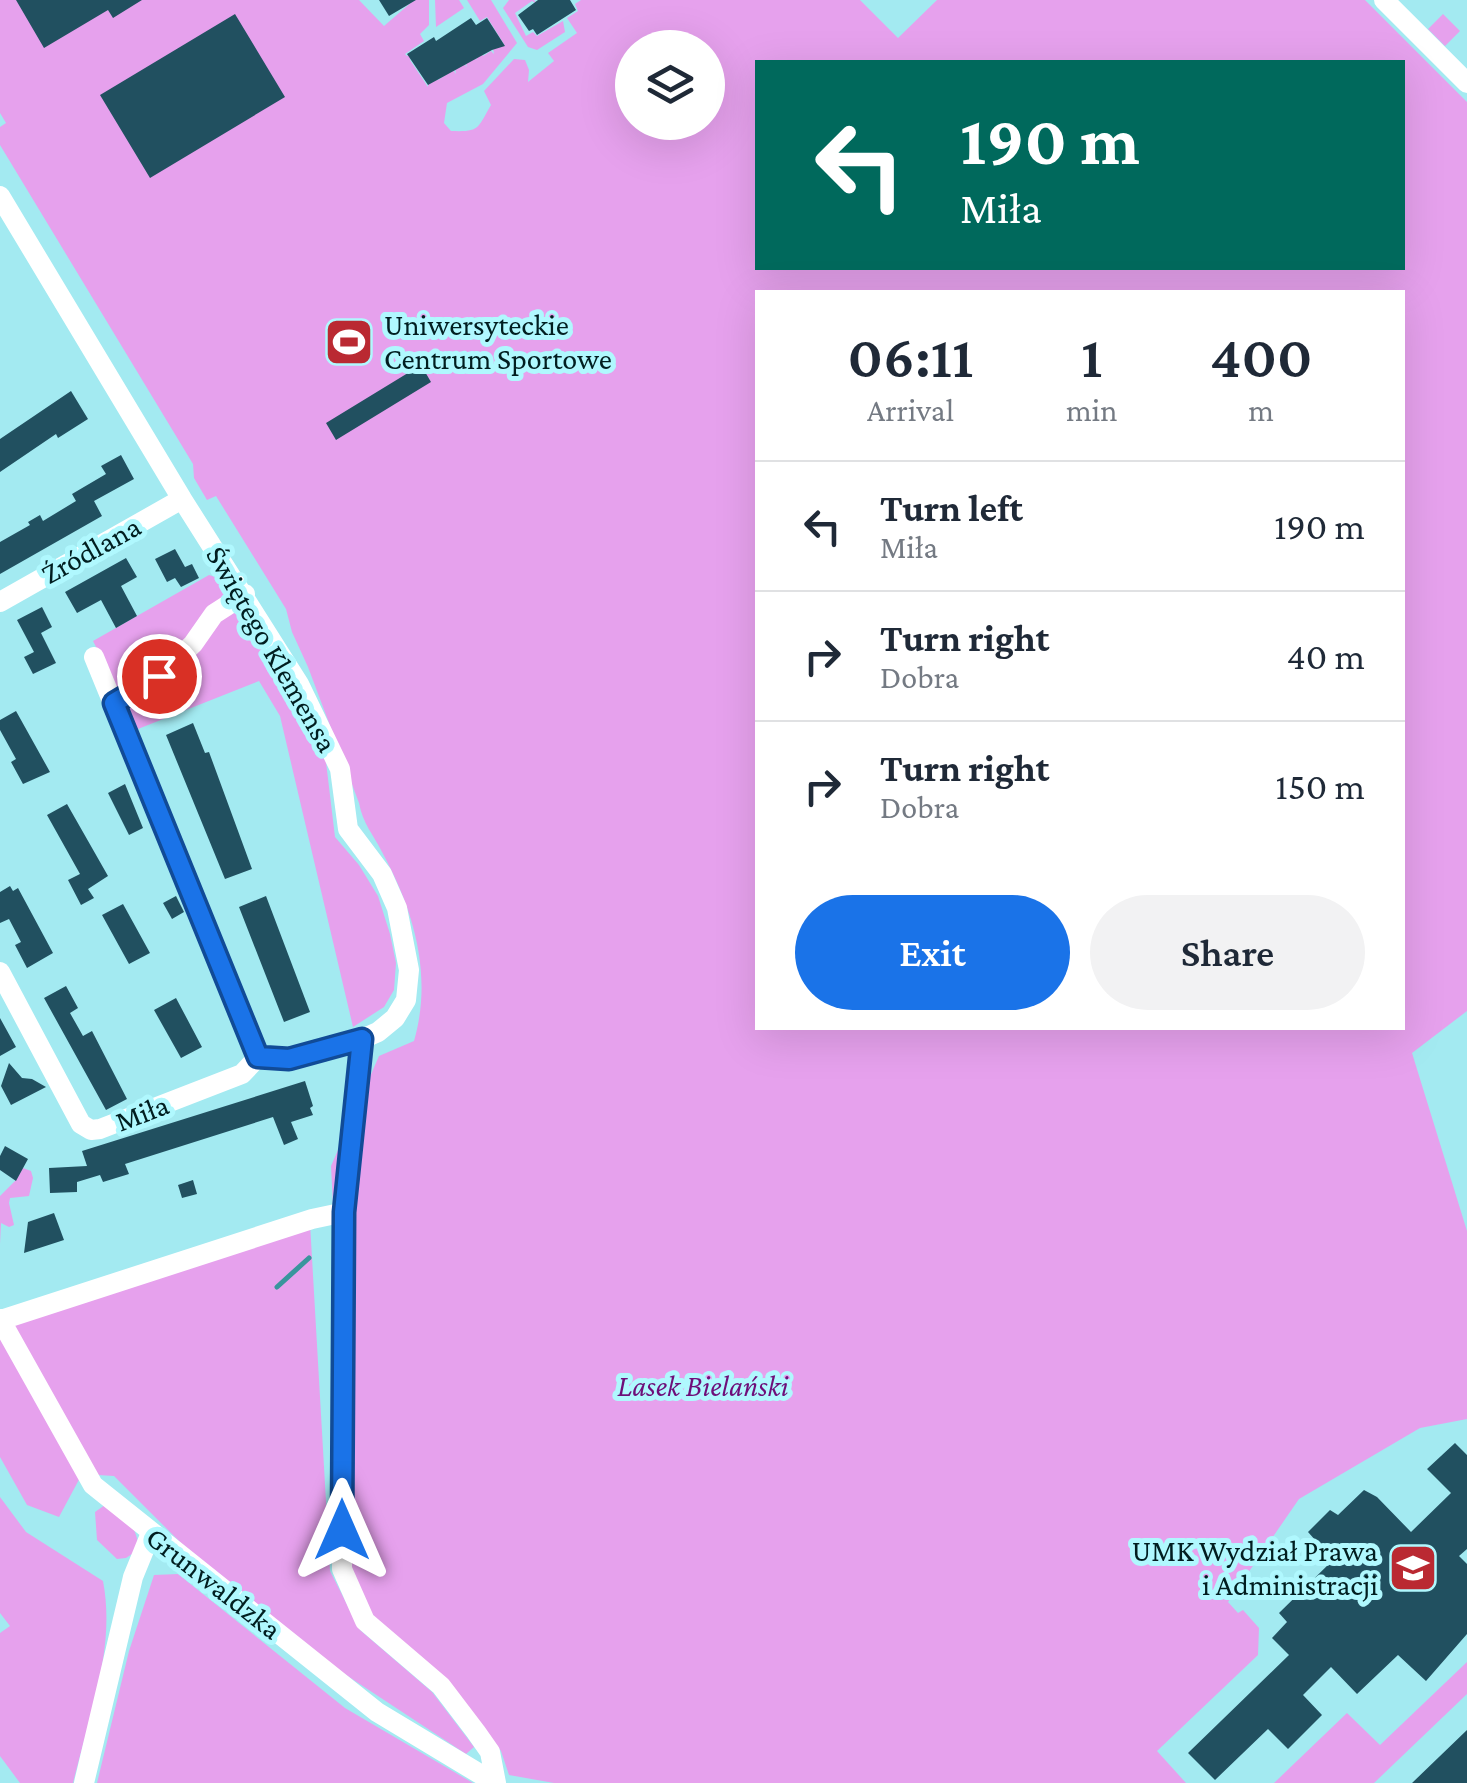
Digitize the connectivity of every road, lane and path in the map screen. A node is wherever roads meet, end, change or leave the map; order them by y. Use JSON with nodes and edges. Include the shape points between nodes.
{"nodes":[{"id":1,"x":1384,"y":0,"type":"edge"},
{"id":2,"x":1467,"y":82,"type":"edge"},
{"id":3,"x":0,"y":196,"type":"edge"},
{"id":4,"x":182,"y":499,"type":"junction"},
{"id":5,"x":245,"y":594,"type":"junction"},
{"id":6,"x":0,"y":602,"type":"edge"},
{"id":7,"x":94,"y":658,"type":"dead end"},
{"id":8,"x":114,"y":703,"type":"junction"},
{"id":9,"x":0,"y":972,"type":"edge"},
{"id":10,"x":362,"y":1039,"type":"junction"},
{"id":11,"x":258,"y":1057,"type":"junction"},
{"id":12,"x":344,"y":1212,"type":"junction"},
{"id":13,"x":0,"y":1320,"type":"edge"},
{"id":14,"x":151,"y":1533,"type":"junction"},
{"id":15,"x":84,"y":1783,"type":"edge"},
{"id":16,"x":495,"y":1783,"type":"edge"}],
"edges":[{"from":1,"to":2,"type":"street"},
{"from":3,"to":4,"type":"street","name":"Świętego Klemensa"},
{"from":4,"to":5,"type":"street","name":"Świętego Klemensa"},
{"from":4,"to":6,"type":"street","name":"Źródlana"},
{"from":5,"to":8,"type":"street","via":[[214,614],[159,676]]},
{"from":5,"to":10,"type":"street","name":"Świętego Klemensa","via":[[312,708],[344,779],[348,829],[382,874],[397,908],[409,970],[406,1000],[386,1028]]},
{"from":7,"to":8,"type":"street"},
{"from":8,"to":11,"type":"street"},
{"from":9,"to":11,"type":"street","name":"Miła","via":[[81,1124],[91,1130],[242,1074]]},
{"from":10,"to":11,"type":"street","via":[[289,1059]]},
{"from":10,"to":12,"type":"street"},
{"from":12,"to":13,"type":"street"},
{"from":12,"to":16,"type":"street","via":[[342,1569],[365,1622],[441,1686],[476,1732],[490,1752]]},
{"from":13,"to":14,"type":"street","name":"Grunwaldzka","via":[[93,1485]]},
{"from":14,"to":15,"type":"street","via":[[133,1577]]},
{"from":14,"to":16,"type":"street","name":"Grunwaldzka","via":[[377,1712]]}]}
